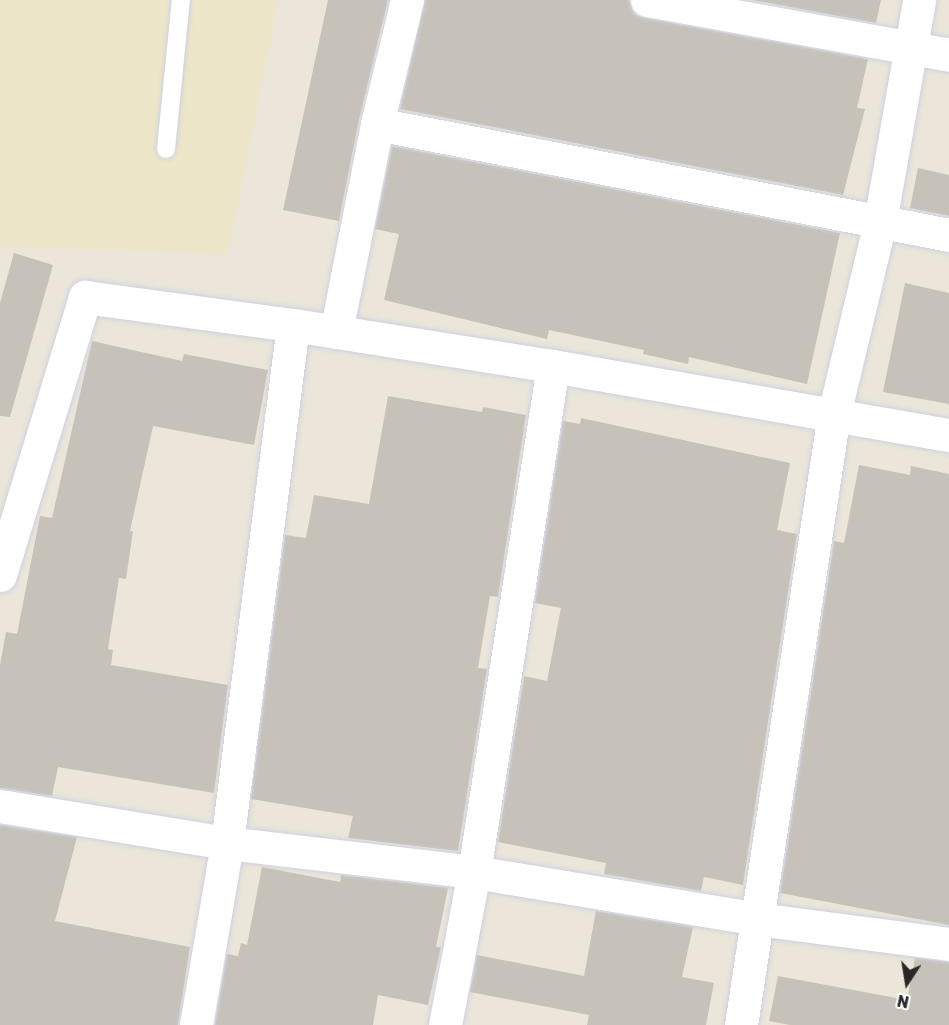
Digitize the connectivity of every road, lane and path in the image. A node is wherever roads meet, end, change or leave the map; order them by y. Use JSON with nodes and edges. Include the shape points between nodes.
{"nodes":[{"id":1,"x":181,"y":0,"type":"edge"},
{"id":2,"x":407,"y":0,"type":"edge"},
{"id":3,"x":646,"y":0,"type":"edge"},
{"id":4,"x":919,"y":0,"type":"edge"},
{"id":5,"x":910,"y":48,"type":"junction"},
{"id":6,"x":949,"y":55,"type":"edge"},
{"id":7,"x":376,"y":124,"type":"junction"},
{"id":8,"x":166,"y":149,"type":"dead end"},
{"id":9,"x":880,"y":222,"type":"junction"},
{"id":10,"x":949,"y":235,"type":"edge"},
{"id":11,"x":293,"y":325,"type":"junction"},
{"id":12,"x":336,"y":332,"type":"junction"},
{"id":13,"x":553,"y":366,"type":"junction"},
{"id":14,"x":834,"y":414,"type":"junction"},
{"id":15,"x":949,"y":435,"type":"edge"},
{"id":16,"x":0,"y":575,"type":"edge"},
{"id":17,"x":0,"y":806,"type":"edge"},
{"id":18,"x":227,"y":843,"type":"junction"},
{"id":19,"x":474,"y":872,"type":"junction"},
{"id":20,"x":757,"y":919,"type":"junction"},
{"id":21,"x":949,"y":944,"type":"edge"},
{"id":22,"x":196,"y":1025,"type":"edge"},
{"id":23,"x":445,"y":1025,"type":"edge"},
{"id":24,"x":741,"y":1025,"type":"edge"}],
"edges":[{"from":1,"to":8,"type":"lane"},
{"from":2,"to":7,"type":"street"},
{"from":3,"to":5,"type":"street"},
{"from":4,"to":5,"type":"street"},
{"from":5,"to":6,"type":"street"},
{"from":5,"to":9,"type":"street"},
{"from":7,"to":9,"type":"street"},
{"from":7,"to":12,"type":"street"},
{"from":9,"to":10,"type":"street"},
{"from":9,"to":14,"type":"street"},
{"from":11,"to":12,"type":"street"},
{"from":11,"to":16,"type":"street","via":[[85,297]]},
{"from":11,"to":18,"type":"street"},
{"from":12,"to":13,"type":"street"},
{"from":13,"to":14,"type":"street"},
{"from":13,"to":19,"type":"street"},
{"from":14,"to":15,"type":"street"},
{"from":14,"to":20,"type":"street"},
{"from":17,"to":18,"type":"street"},
{"from":18,"to":19,"type":"street"},
{"from":18,"to":22,"type":"street"},
{"from":19,"to":20,"type":"street"},
{"from":19,"to":23,"type":"street"},
{"from":20,"to":21,"type":"street"},
{"from":20,"to":24,"type":"street"}]}
